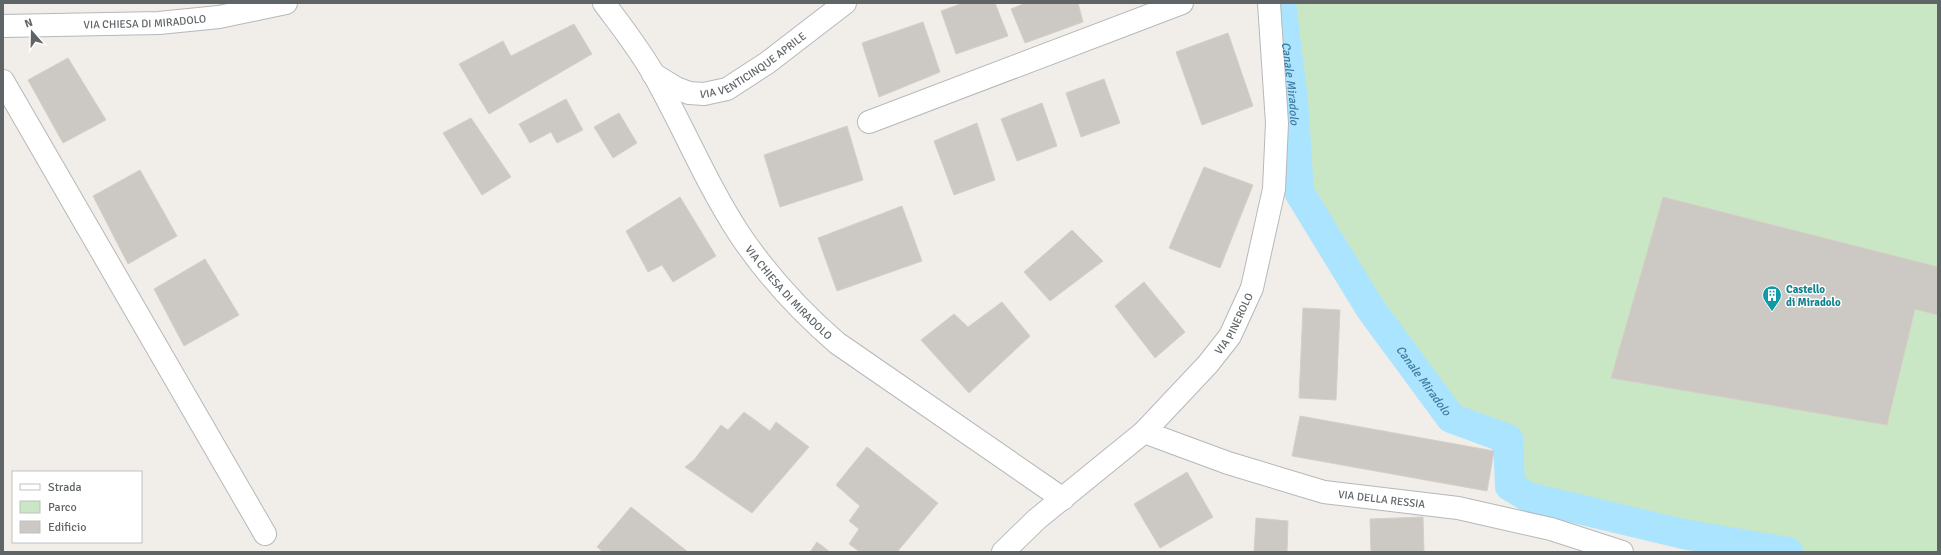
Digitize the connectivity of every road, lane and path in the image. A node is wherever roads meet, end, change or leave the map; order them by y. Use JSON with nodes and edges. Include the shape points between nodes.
{"nodes":[{"id":1,"x":286,"y":3,"type":"edge"},
{"id":2,"x":604,"y":3,"type":"edge"},
{"id":3,"x":845,"y":3,"type":"edge"},
{"id":4,"x":1182,"y":3,"type":"edge"},
{"id":5,"x":1270,"y":3,"type":"edge"},
{"id":6,"x":3,"y":26,"type":"edge"},
{"id":7,"x":653,"y":74,"type":"junction"},
{"id":8,"x":3,"y":82,"type":"edge"},
{"id":9,"x":868,"y":122,"type":"dead end"},
{"id":10,"x":1144,"y":432,"type":"junction"},
{"id":11,"x":1063,"y":499,"type":"junction"},
{"id":12,"x":265,"y":534,"type":"dead end"},
{"id":13,"x":1003,"y":552,"type":"edge"},
{"id":14,"x":1622,"y":552,"type":"edge"}],
"edges":[{"from":1,"to":6,"type":"street","name":"VIA CHIESA DI MIRADOLO","via":[[219,17],[160,23]]},
{"from":2,"to":7,"type":"street","name":"VIA CHIESA DI MIRADOLO"},
{"from":3,"to":7,"type":"street","name":"VIA VENTICINQUE APRILE","via":[[727,89],[704,94],[689,93]]},
{"from":4,"to":9,"type":"street"},
{"from":5,"to":10,"type":"street","name":"VIA PINEROLO","via":[[1277,123],[1274,189],[1252,288],[1226,342]]},
{"from":7,"to":11,"type":"street","name":"VIA CHIESA DI MIRADOLO","via":[[740,235],[809,319],[837,343]]},
{"from":8,"to":12,"type":"street"},
{"from":10,"to":11,"type":"street","name":"VIA PINEROLO"},
{"from":10,"to":14,"type":"street","name":"VIA DELLA RESSIA","via":[[1228,463],[1324,492],[1458,508],[1551,530]]},
{"from":11,"to":13,"type":"street","name":"VIA PINEROLO","via":[[1037,519]]}]}
